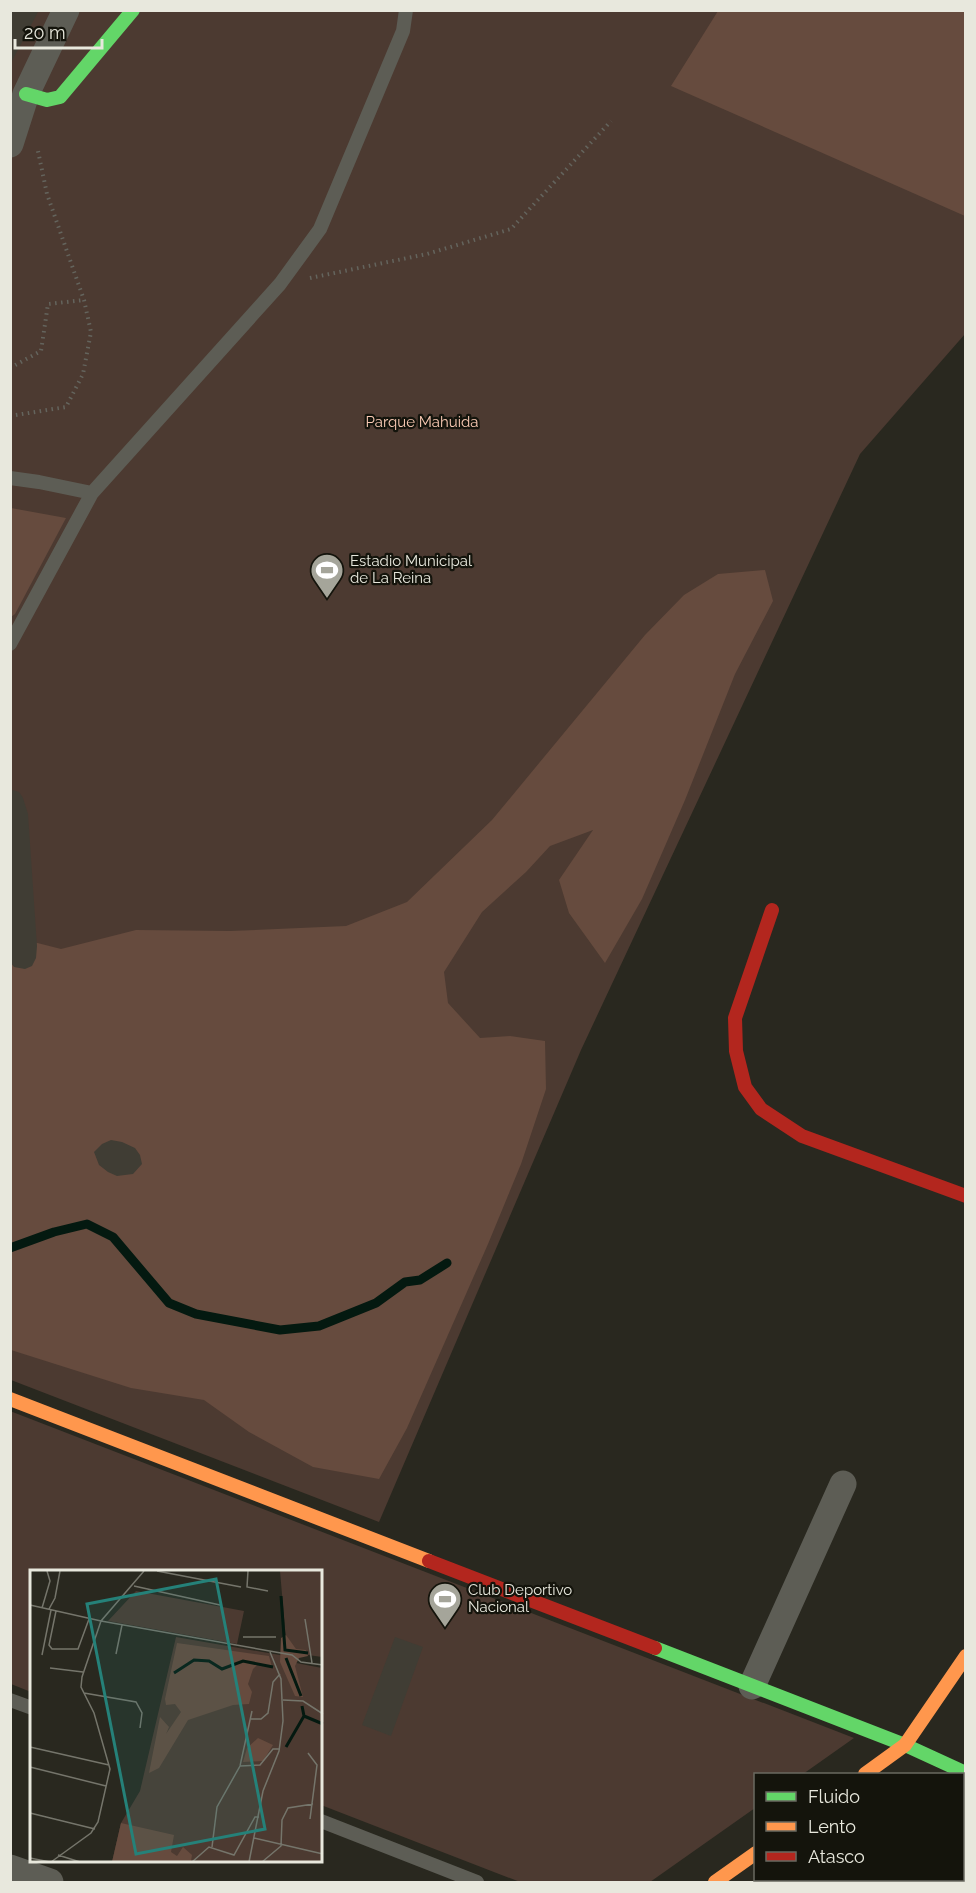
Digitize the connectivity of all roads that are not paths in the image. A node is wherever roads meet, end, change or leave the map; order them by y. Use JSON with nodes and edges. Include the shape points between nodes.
{"nodes":[{"id":1,"x":66,"y":10,"type":"edge"},
{"id":2,"x":133,"y":10,"type":"edge"},
{"id":3,"x":406,"y":10,"type":"edge"},
{"id":4,"x":26,"y":94,"type":"junction"},
{"id":5,"x":10,"y":144,"type":"edge"},
{"id":6,"x":10,"y":478,"type":"edge"},
{"id":7,"x":92,"y":493,"type":"junction"},
{"id":8,"x":10,"y":644,"type":"edge"},
{"id":9,"x":772,"y":910,"type":"dead end"},
{"id":10,"x":966,"y":1196,"type":"edge"},
{"id":11,"x":10,"y":1399,"type":"edge"},
{"id":12,"x":843,"y":1484,"type":"dead end"},
{"id":13,"x":966,"y":1656,"type":"edge"},
{"id":14,"x":752,"y":1686,"type":"junction"},
{"id":15,"x":10,"y":1700,"type":"edge"},
{"id":16,"x":30,"y":1707,"type":"edge"},
{"id":17,"x":905,"y":1745,"type":"junction"},
{"id":18,"x":866,"y":1773,"type":"edge"},
{"id":19,"x":966,"y":1773,"type":"edge"},
{"id":20,"x":322,"y":1821,"type":"edge"},
{"id":21,"x":754,"y":1854,"type":"edge"},
{"id":22,"x":10,"y":1868,"type":"edge"},
{"id":23,"x":50,"y":1882,"type":"edge"},
{"id":24,"x":477,"y":1882,"type":"edge"},
{"id":25,"x":715,"y":1882,"type":"edge"}],
"edges":[{"from":1,"to":4,"type":"street"},
{"from":2,"to":4,"type":"street","via":[[60,97],[46,100]]},
{"from":3,"to":7,"type":"lane","via":[[403,31],[320,229],[280,284]]},
{"from":4,"to":5,"type":"street"},
{"from":6,"to":7,"type":"lane"},
{"from":7,"to":8,"type":"lane"},
{"from":9,"to":10,"type":"street","via":[[735,1018],[736,1051],[745,1087],[761,1108],[802,1136]]},
{"from":11,"to":14,"type":"street"},
{"from":12,"to":14,"type":"street"},
{"from":13,"to":17,"type":"street"},
{"from":14,"to":17,"type":"street"},
{"from":15,"to":16,"type":"lane"},
{"from":17,"to":18,"type":"street"},
{"from":17,"to":19,"type":"street"},
{"from":20,"to":24,"type":"lane"},
{"from":21,"to":25,"type":"street"},
{"from":22,"to":23,"type":"street"}]}
